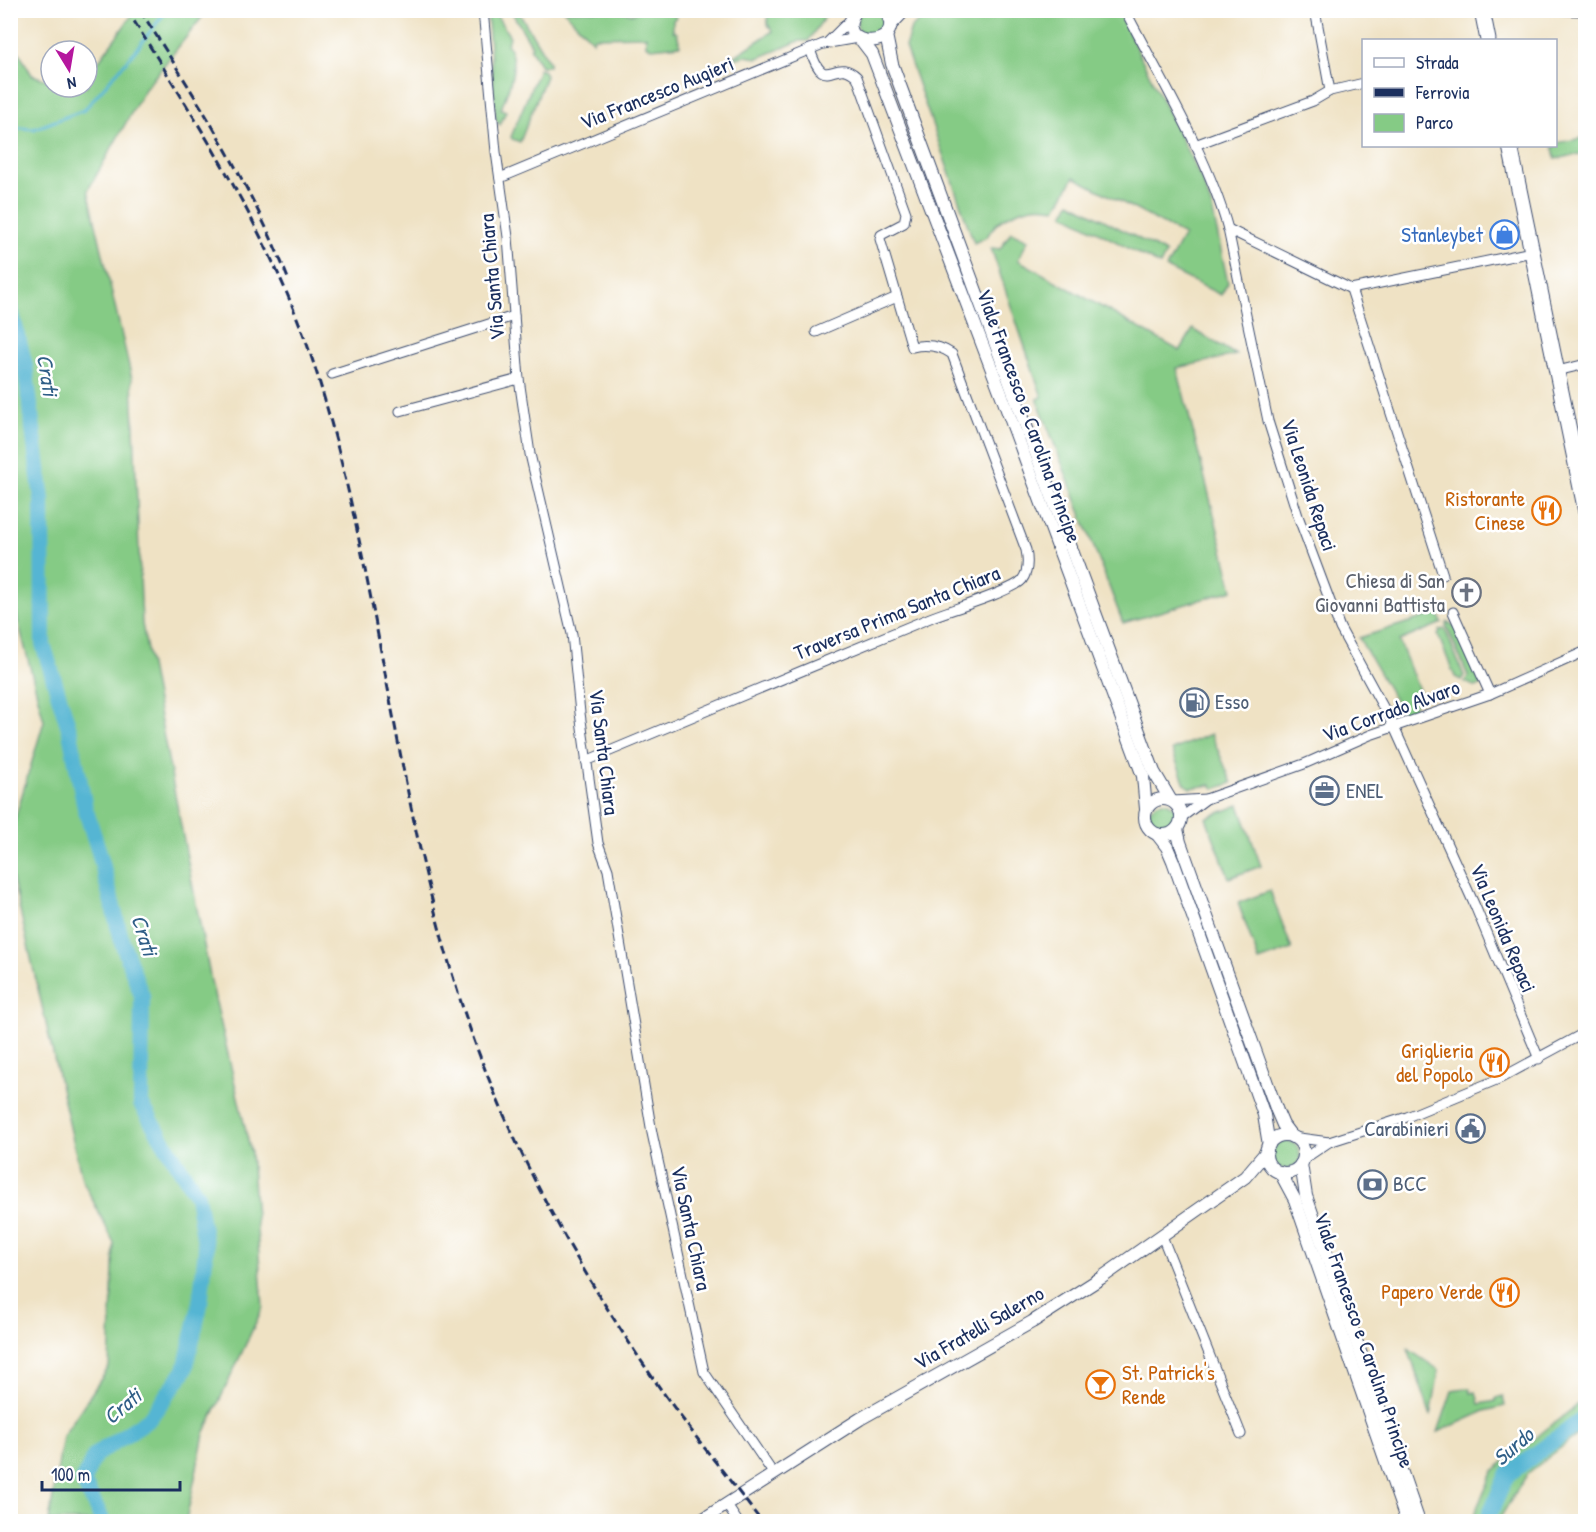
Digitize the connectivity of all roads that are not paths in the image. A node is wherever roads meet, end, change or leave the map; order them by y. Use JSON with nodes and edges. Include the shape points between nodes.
{"nodes":[{"id":1,"x":483,"y":10,"type":"edge"},
{"id":2,"x":885,"y":10,"type":"edge"},
{"id":3,"x":907,"y":10,"type":"edge"},
{"id":4,"x":1125,"y":10,"type":"edge"},
{"id":5,"x":1315,"y":10,"type":"edge"},
{"id":6,"x":1482,"y":10,"type":"edge"},
{"id":7,"x":1535,"y":10,"type":"edge"},
{"id":8,"x":1586,"y":11,"type":"edge"},
{"id":9,"x":854,"y":13,"type":"edge"},
{"id":10,"x":887,"y":32,"type":"junction"},
{"id":11,"x":860,"y":39,"type":"junction"},
{"id":12,"x":1488,"y":39,"type":"edge"},
{"id":13,"x":828,"y":42,"type":"junction"},
{"id":14,"x":810,"y":50,"type":"junction"},
{"id":15,"x":1362,"y":84,"type":"edge"},
{"id":16,"x":1330,"y":92,"type":"junction"},
{"id":17,"x":1195,"y":146,"type":"junction"},
{"id":18,"x":1510,"y":147,"type":"edge"},
{"id":19,"x":500,"y":178,"type":"junction"},
{"id":20,"x":1228,"y":229,"type":"junction"},
{"id":21,"x":1532,"y":252,"type":"junction"},
{"id":22,"x":1351,"y":289,"type":"junction"},
{"id":23,"x":897,"y":297,"type":"junction"},
{"id":24,"x":514,"y":316,"type":"junction"},
{"id":25,"x":816,"y":332,"type":"dead end"},
{"id":26,"x":1586,"y":364,"type":"edge"},
{"id":27,"x":1557,"y":371,"type":"junction"},
{"id":28,"x":332,"y":374,"type":"dead end"},
{"id":29,"x":519,"y":379,"type":"junction"},
{"id":30,"x":400,"y":411,"type":"dead end"},
{"id":31,"x":1586,"y":512,"type":"edge"},
{"id":32,"x":1443,"y":575,"type":"dead end"},
{"id":33,"x":1453,"y":612,"type":"dead end"},
{"id":34,"x":1586,"y":651,"type":"edge"},
{"id":35,"x":1490,"y":694,"type":"junction"},
{"id":36,"x":1394,"y":728,"type":"junction"},
{"id":37,"x":586,"y":761,"type":"junction"},
{"id":38,"x":1206,"y":799,"type":"junction"},
{"id":39,"x":1171,"y":800,"type":"junction"},
{"id":40,"x":1146,"y":809,"type":"junction"},
{"id":41,"x":1180,"y":823,"type":"junction"},
{"id":42,"x":1157,"y":834,"type":"junction"},
{"id":43,"x":1586,"y":1032,"type":"edge"},
{"id":44,"x":1539,"y":1059,"type":"junction"},
{"id":45,"x":1292,"y":1137,"type":"junction"},
{"id":46,"x":1329,"y":1142,"type":"junction"},
{"id":47,"x":1268,"y":1148,"type":"junction"},
{"id":48,"x":1303,"y":1161,"type":"junction"},
{"id":49,"x":1278,"y":1171,"type":"junction"},
{"id":50,"x":1245,"y":1177,"type":"junction"},
{"id":51,"x":1162,"y":1236,"type":"junction"},
{"id":52,"x":1241,"y":1434,"type":"dead end"},
{"id":53,"x":773,"y":1473,"type":"junction"},
{"id":54,"x":726,"y":1504,"type":"junction"},
{"id":55,"x":699,"y":1521,"type":"edge"},
{"id":56,"x":738,"y":1521,"type":"edge"},
{"id":57,"x":1407,"y":1521,"type":"edge"},
{"id":58,"x":1419,"y":1521,"type":"edge"}],
"edges":[{"from":1,"to":19,"type":"street","name":"Via Santa Chiara"},
{"from":2,"to":10,"type":"street","name":"Viale Francesco e Carolina Principe"},
{"from":3,"to":10,"type":"street"},
{"from":4,"to":17,"type":"street","name":"Via Leonida Repaci"},
{"from":5,"to":16,"type":"street"},
{"from":6,"to":12,"type":"main road"},
{"from":7,"to":8,"type":"street"},
{"from":9,"to":11,"type":"street","name":"Viale Francesco e Carolina Principe","via":[[852,30]]},
{"from":9,"to":13,"type":"street","name":"Via Francesco Augieri"},
{"from":10,"to":11,"type":"street","via":[[875,42]]},
{"from":10,"to":39,"type":"street","name":"Viale Francesco e Carolina Principe","via":[[892,64],[1150,761]]},
{"from":11,"to":13,"type":"street","name":"Via Francesco Augieri"},
{"from":11,"to":40,"type":"street","name":"Viale Francesco e Carolina Principe","via":[[872,54],[1002,396],[1143,776]]},
{"from":13,"to":14,"type":"street","name":"Via Francesco Augieri"},
{"from":14,"to":19,"type":"street","name":"Via Francesco Augieri"},
{"from":14,"to":23,"type":"street","name":"Traversa Prima Santa Chiara","via":[[820,72],[843,70],[857,77],[904,205],[904,223],[885,231],[880,239]]},
{"from":15,"to":16,"type":"street"},
{"from":16,"to":17,"type":"street"},
{"from":17,"to":20,"type":"street","name":"Via Leonida Repaci","via":[[1219,198]]},
{"from":18,"to":21,"type":"main road"},
{"from":19,"to":24,"type":"street","name":"Via Santa Chiara"},
{"from":20,"to":22,"type":"street"},
{"from":20,"to":36,"type":"street","name":"Via Leonida Repaci","via":[[1268,421],[1298,516],[1340,628]]},
{"from":21,"to":22,"type":"street"},
{"from":21,"to":27,"type":"main road"},
{"from":22,"to":32,"type":"street"},
{"from":23,"to":25,"type":"street"},
{"from":23,"to":37,"type":"street","name":"Traversa Prima Santa Chiara","via":[[912,347],[936,346],[952,354],[955,360],[1026,550],[1028,562],[1021,581]]},
{"from":24,"to":28,"type":"street"},
{"from":24,"to":29,"type":"street","name":"Via Santa Chiara"},
{"from":26,"to":27,"type":"street"},
{"from":27,"to":31,"type":"main road"},
{"from":29,"to":30,"type":"street"},
{"from":29,"to":37,"type":"street","name":"Via Santa Chiara","via":[[530,454],[572,634]]},
{"from":33,"to":35,"type":"street"},
{"from":34,"to":35,"type":"street","name":"Via Corrado Alvaro"},
{"from":35,"to":36,"type":"street","name":"Via Corrado Alvaro"},
{"from":36,"to":38,"type":"street","name":"Via Corrado Alvaro"},
{"from":36,"to":44,"type":"street","name":"Via Leonida Repaci"},
{"from":37,"to":53,"type":"street","name":"Via Santa Chiara","via":[[652,1132],[704,1372]]},
{"from":38,"to":39,"type":"street","name":"Via Corrado Alvaro"},
{"from":38,"to":41,"type":"street","name":"Via Corrado Alvaro"},
{"from":39,"to":40,"type":"street","via":[[1159,798]]},
{"from":39,"to":41,"type":"street","name":"Viale Francesco e Carolina Principe","via":[[1178,806]]},
{"from":40,"to":42,"type":"street","name":"Viale Francesco e Carolina Principe","via":[[1145,821]]},
{"from":41,"to":42,"type":"street","via":[[1168,834]]},
{"from":41,"to":45,"type":"street","name":"Viale Francesco e Carolina Principe","via":[[1180,842],[1201,901],[1277,1111]]},
{"from":42,"to":47,"type":"street","name":"Viale Francesco e Carolina Principe","via":[[1173,861],[1222,995],[1264,1115]]},
{"from":43,"to":44,"type":"street"},
{"from":44,"to":46,"type":"street","via":[[1407,1117]]},
{"from":45,"to":46,"type":"street"},
{"from":45,"to":47,"type":"street","via":[[1276,1137]]},
{"from":45,"to":48,"type":"street","name":"Viale Francesco e Carolina Principe","via":[[1303,1148]]},
{"from":46,"to":48,"type":"street"},
{"from":47,"to":49,"type":"street","name":"Viale Francesco e Carolina Principe","via":[[1268,1162]]},
{"from":47,"to":50,"type":"street","name":"Via Fratelli Salerno"},
{"from":48,"to":49,"type":"street","via":[[1292,1172]]},
{"from":48,"to":58,"type":"street","name":"Viale Francesco e Carolina Principe","via":[[1306,1196]]},
{"from":49,"to":50,"type":"street","name":"Via Fratelli Salerno"},
{"from":49,"to":57,"type":"street","name":"Viale Francesco e Carolina Principe","via":[[1295,1200]]},
{"from":50,"to":51,"type":"street","name":"Via Fratelli Salerno"},
{"from":51,"to":52,"type":"street"},
{"from":51,"to":53,"type":"street","name":"Via Fratelli Salerno","via":[[1032,1322]]},
{"from":53,"to":54,"type":"street","name":"Via Fratelli Salerno"},
{"from":54,"to":55,"type":"street","name":"Via Fratelli Salerno"},
{"from":54,"to":56,"type":"street"}]}
